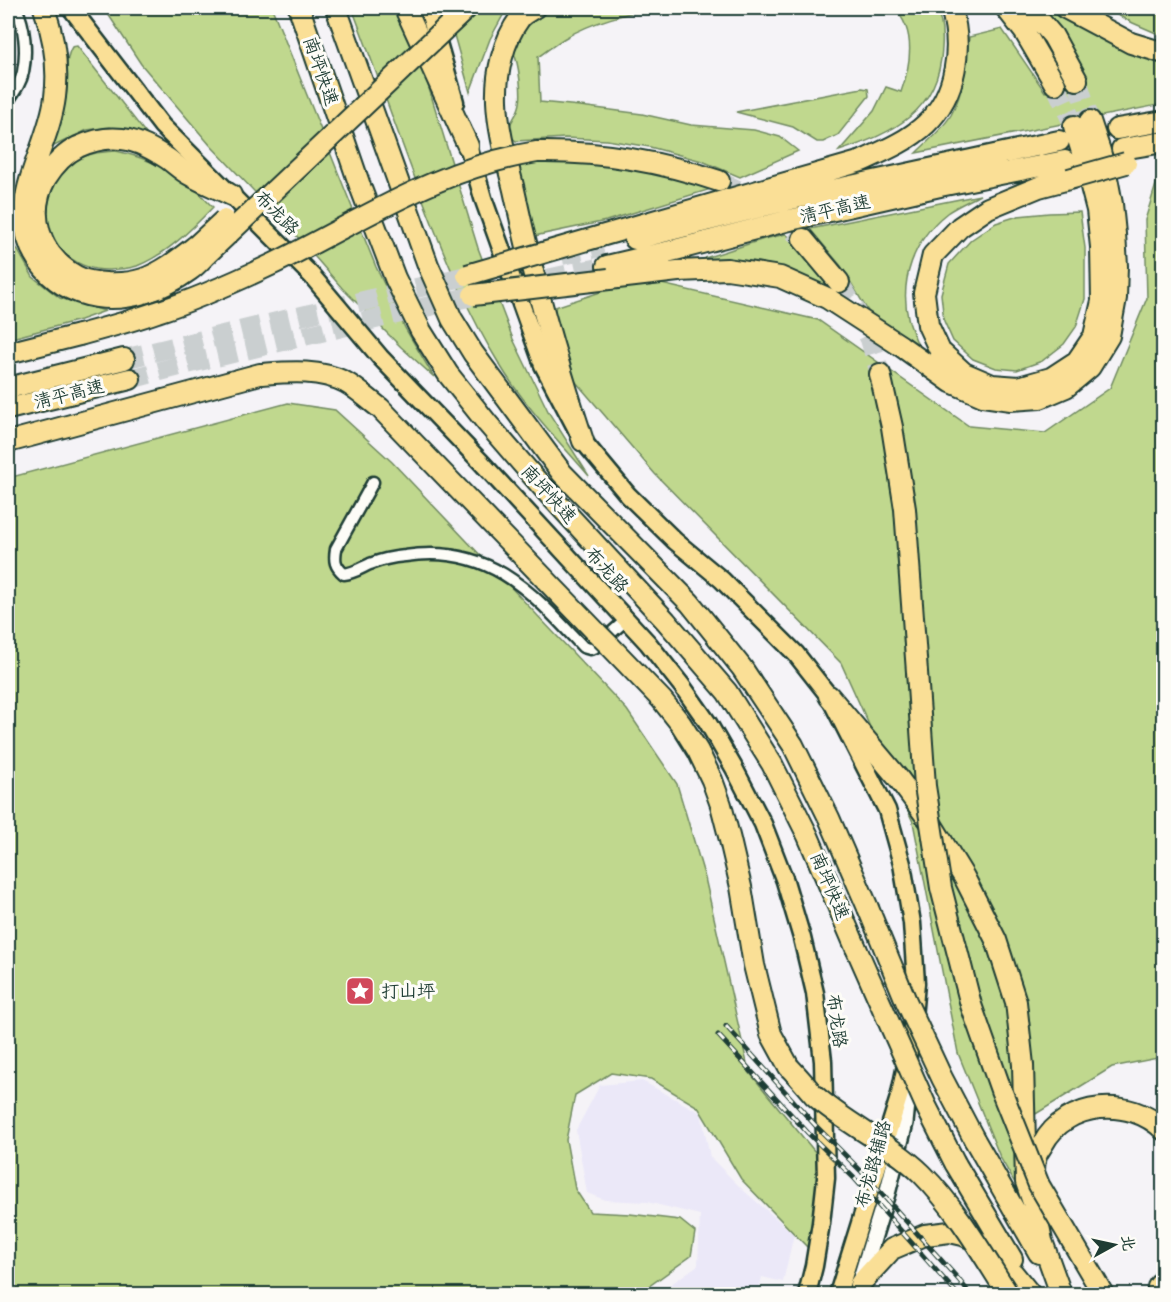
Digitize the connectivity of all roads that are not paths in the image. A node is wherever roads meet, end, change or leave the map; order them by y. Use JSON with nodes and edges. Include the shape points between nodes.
{"nodes":[{"id":1,"x":16,"y":8,"type":"edge"},
{"id":2,"x":45,"y":8,"type":"edge"},
{"id":3,"x":71,"y":8,"type":"edge"},
{"id":4,"x":299,"y":8,"type":"edge"},
{"id":5,"x":336,"y":8,"type":"edge"},
{"id":6,"x":405,"y":8,"type":"edge"},
{"id":7,"x":428,"y":8,"type":"edge"},
{"id":8,"x":448,"y":8,"type":"edge"},
{"id":9,"x":467,"y":8,"type":"edge"},
{"id":10,"x":534,"y":8,"type":"edge"},
{"id":11,"x":951,"y":8,"type":"edge"},
{"id":12,"x":1006,"y":8,"type":"edge"},
{"id":13,"x":1029,"y":8,"type":"edge"},
{"id":14,"x":1065,"y":8,"type":"edge"},
{"id":15,"x":1164,"y":53,"type":"edge"},
{"id":16,"x":1077,"y":80,"type":"tunnel mouth"},
{"id":17,"x":1055,"y":84,"type":"tunnel mouth"},
{"id":18,"x":8,"y":101,"type":"edge"},
{"id":19,"x":1164,"y":121,"type":"edge"},
{"id":20,"x":1117,"y":129,"type":"dead end"},
{"id":21,"x":1059,"y":141,"type":"dead end"},
{"id":22,"x":1164,"y":142,"type":"edge"},
{"id":23,"x":468,"y":146,"type":"junction"},
{"id":24,"x":1164,"y":152,"type":"edge"},
{"id":25,"x":1124,"y":156,"type":"junction"},
{"id":26,"x":1067,"y":170,"type":"junction"},
{"id":27,"x":719,"y":181,"type":"tunnel mouth"},
{"id":28,"x":231,"y":195,"type":"junction"},
{"id":29,"x":803,"y":239,"type":"tunnel mouth"},
{"id":30,"x":202,"y":250,"type":"junction"},
{"id":31,"x":605,"y":257,"type":"junction"},
{"id":32,"x":467,"y":275,"type":"tunnel mouth"},
{"id":33,"x":838,"y":282,"type":"tunnel mouth"},
{"id":34,"x":473,"y":295,"type":"tunnel mouth"},
{"id":35,"x":8,"y":353,"type":"edge"},
{"id":36,"x":124,"y":358,"type":"tunnel mouth"},
{"id":37,"x":880,"y":374,"type":"tunnel mouth"},
{"id":38,"x":130,"y":380,"type":"tunnel mouth"},
{"id":39,"x":8,"y":388,"type":"edge"},
{"id":40,"x":8,"y":409,"type":"edge"},
{"id":41,"x":583,"y":441,"type":"junction"},
{"id":42,"x":8,"y":442,"type":"edge"},
{"id":43,"x":373,"y":482,"type":"dead end"},
{"id":44,"x":626,"y":620,"type":"junction"},
{"id":45,"x":829,"y":696,"type":"junction"},
{"id":46,"x":911,"y":1041,"type":"junction"},
{"id":47,"x":1164,"y":1130,"type":"edge"},
{"id":48,"x":1036,"y":1211,"type":"junction"},
{"id":49,"x":858,"y":1289,"type":"edge"},
{"id":50,"x":1062,"y":1293,"type":"edge"},
{"id":51,"x":807,"y":1294,"type":"edge"},
{"id":52,"x":838,"y":1294,"type":"edge"},
{"id":53,"x":1008,"y":1294,"type":"edge"},
{"id":54,"x":1032,"y":1294,"type":"edge"},
{"id":55,"x":1103,"y":1294,"type":"edge"}],
"edges":[{"from":1,"to":18,"type":"street","via":[[24,36],[24,64],[17,89]]},
{"from":2,"to":30,"type":"highway","via":[[55,50],[56,81],[50,118],[25,198],[28,241],[34,254],[62,284],[86,295],[115,298],[144,293],[171,281],[191,269]]},
{"from":3,"to":28,"type":"main road","name":"布龙路","via":[[162,126]]},
{"from":4,"to":54,"type":"highway","name":"南坪快速","bridge":true,"via":[[395,278],[422,331],[448,374],[487,423],[727,692],[772,764],[808,836],[926,1106]]},
{"from":5,"to":50,"type":"highway","name":"南坪快速","bridge":true,"via":[[428,266],[452,319],[562,473],[690,603],[742,669],[793,745],[829,818],[942,1078]]},
{"from":6,"to":23,"type":"highway"},
{"from":7,"to":23,"type":"main road"},
{"from":8,"to":30,"type":"highway","bridge":true},
{"from":9,"to":30,"type":"highway","bridge":true},
{"from":10,"to":41,"type":"highway","via":[[521,16],[507,41],[499,70],[497,101],[521,222],[556,360]]},
{"from":11,"to":31,"type":"highway","via":[[957,42],[953,80],[935,112],[908,137],[862,161]]},
{"from":12,"to":17,"type":"highway"},
{"from":13,"to":16,"type":"highway","via":[[1053,36]]},
{"from":14,"to":15,"type":"highway","via":[[1131,43]]},
{"from":19,"to":20,"type":"highway"},
{"from":21,"to":31,"type":"highway","name":"清平高速","via":[[791,199]]},
{"from":22,"to":25,"type":"highway"},
{"from":23,"to":41,"type":"main road","via":[[543,365]]},
{"from":24,"to":25,"type":"highway"},
{"from":25,"to":26,"type":"highway","bridge":true},
{"from":26,"to":31,"type":"highway","name":"清平高速","via":[[940,186],[675,250]]},
{"from":26,"to":31,"type":"highway","via":[[1039,187],[988,208],[960,227],[933,255],[924,293],[928,325],[940,351],[964,373],[992,385],[1019,387],[1051,378],[1077,361],[1094,336],[1102,301],[1097,210],[1082,152],[1082,124],[1103,162],[1112,204],[1116,298],[1109,336],[1090,367],[1066,387],[1040,398],[1011,400],[983,396],[951,382],[827,298],[780,277],[727,269],[678,271]]},
{"from":27,"to":35,"type":"highway","bridge":true,"via":[[662,164],[602,154],[564,151],[512,156],[452,174],[409,193],[219,289],[157,312]]},
{"from":28,"to":30,"type":"highway","via":[[189,175],[138,142],[120,138],[88,142],[67,152],[41,187],[38,230],[45,247],[77,277],[106,283],[142,280]]},
{"from":28,"to":44,"type":"main road","name":"布龙路","via":[[312,276],[380,357]]},
{"from":29,"to":33,"type":"highway"},
{"from":31,"to":32,"type":"highway","bridge":true},
{"from":31,"to":34,"type":"highway","bridge":true},
{"from":36,"to":39,"type":"highway","name":"清平高速"},
{"from":37,"to":55,"type":"highway","bridge":true,"via":[[905,509],[925,786],[940,888],[971,1005],[1001,1090],[1040,1185]]},
{"from":38,"to":40,"type":"highway","name":"清平高速"},
{"from":41,"to":45,"type":"main road","via":[[628,495],[758,614]]},
{"from":42,"to":53,"type":"highway","bridge":true,"via":[[260,374],[316,373],[346,382],[380,408],[681,724],[698,751],[721,805],[771,1034],[789,1067],[815,1095],[922,1174],[950,1205]]},
{"from":43,"to":44,"type":"street","via":[[336,549],[334,559],[344,574],[404,556],[437,554],[466,558],[508,576],[536,598],[586,649],[594,648]]},
{"from":44,"to":51,"type":"main road","name":"布龙路","via":[[682,686],[734,768],[763,824],[802,938],[823,1061],[826,1145],[821,1223]]},
{"from":45,"to":46,"type":"main road","via":[[887,810],[902,864],[912,923],[916,983]]},
{"from":45,"to":48,"type":"highway","via":[[928,820],[964,877],[996,940],[1016,1002],[1023,1065],[1026,1182]]},
{"from":46,"to":49,"type":"main road","name":"布龙路辅路","via":[[905,1123]]},
{"from":46,"to":52,"type":"main road","via":[[897,1105]]},
{"from":47,"to":48,"type":"highway","via":[[1133,1112],[1111,1106],[1085,1110],[1064,1120],[1036,1156]]},
{"from":48,"to":50,"type":"highway","via":[[1042,1241]]},
{"from":49,"to":54,"type":"highway","via":[[892,1249],[925,1235],[950,1233],[963,1235],[996,1252]]}]}
